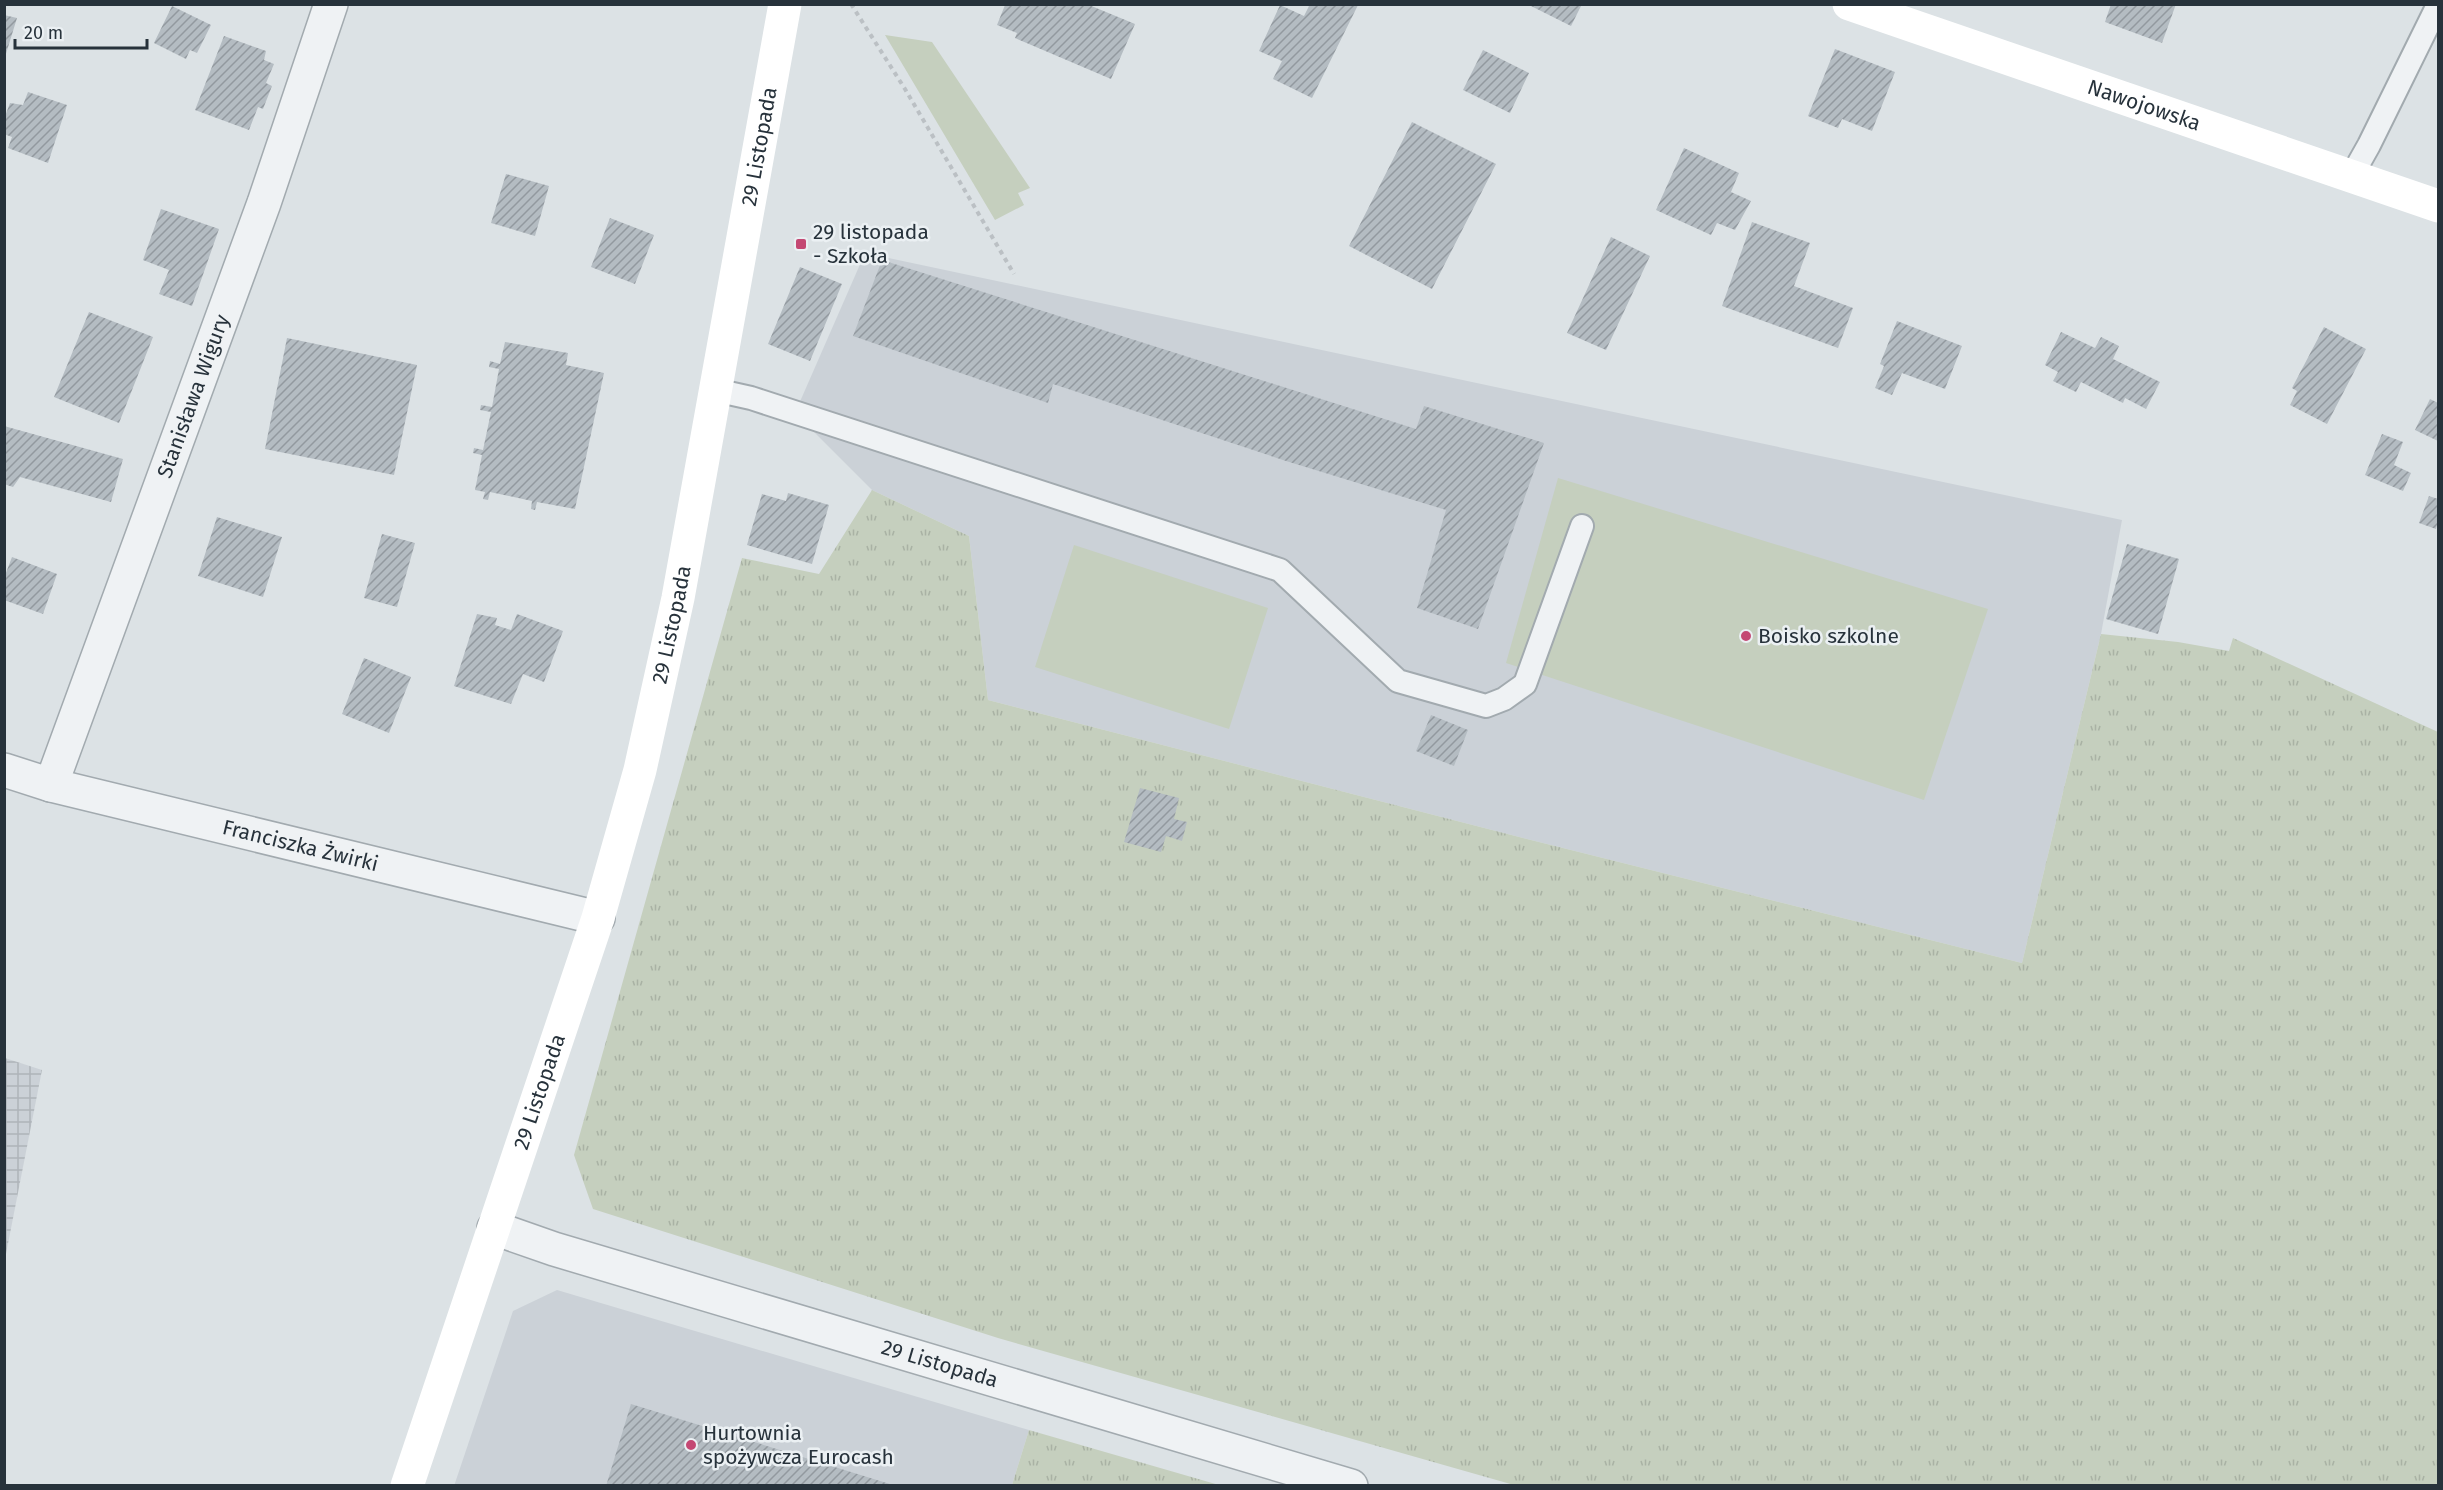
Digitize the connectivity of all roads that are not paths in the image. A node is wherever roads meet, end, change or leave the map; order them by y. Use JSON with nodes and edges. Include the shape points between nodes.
{"nodes":[{"id":1,"x":331,"y":4,"type":"edge"},
{"id":2,"x":785,"y":4,"type":"edge"},
{"id":3,"x":1850,"y":4,"type":"edge"},
{"id":4,"x":2439,"y":5,"type":"edge"},
{"id":5,"x":2350,"y":177,"type":"junction"},
{"id":6,"x":2439,"y":206,"type":"edge"},
{"id":7,"x":715,"y":390,"type":"junction"},
{"id":8,"x":1582,"y":526,"type":"dead end"},
{"id":9,"x":4,"y":770,"type":"edge"},
{"id":10,"x":51,"y":785,"type":"junction"},
{"id":11,"x":598,"y":918,"type":"junction"},
{"id":12,"x":494,"y":1228,"type":"junction"},
{"id":13,"x":407,"y":1485,"type":"edge"},
{"id":14,"x":1351,"y":1485,"type":"edge"}],
"edges":[{"from":1,"to":10,"type":"street","name":"Stanisława Wigury","via":[[264,203]]},
{"from":2,"to":7,"type":"street","name":"29 Listopada"},
{"from":3,"to":5,"type":"street","name":"Nawojowska"},
{"from":4,"to":5,"type":"lane"},
{"from":5,"to":6,"type":"street","name":"Nawojowska"},
{"from":7,"to":8,"type":"lane","via":[[1280,570],[1398,681],[1486,706],[1525,684]]},
{"from":7,"to":11,"type":"street","name":"29 Listopada","via":[[657,700]]},
{"from":9,"to":10,"type":"street","name":"Franciszka Żwirki"},
{"from":10,"to":11,"type":"street","name":"Franciszka Żwirki"},
{"from":11,"to":12,"type":"street","name":"29 Listopada"},
{"from":12,"to":13,"type":"street","name":"29 Listopada"},
{"from":12,"to":14,"type":"street","name":"29 Listopada","via":[[554,1250]]}]}
